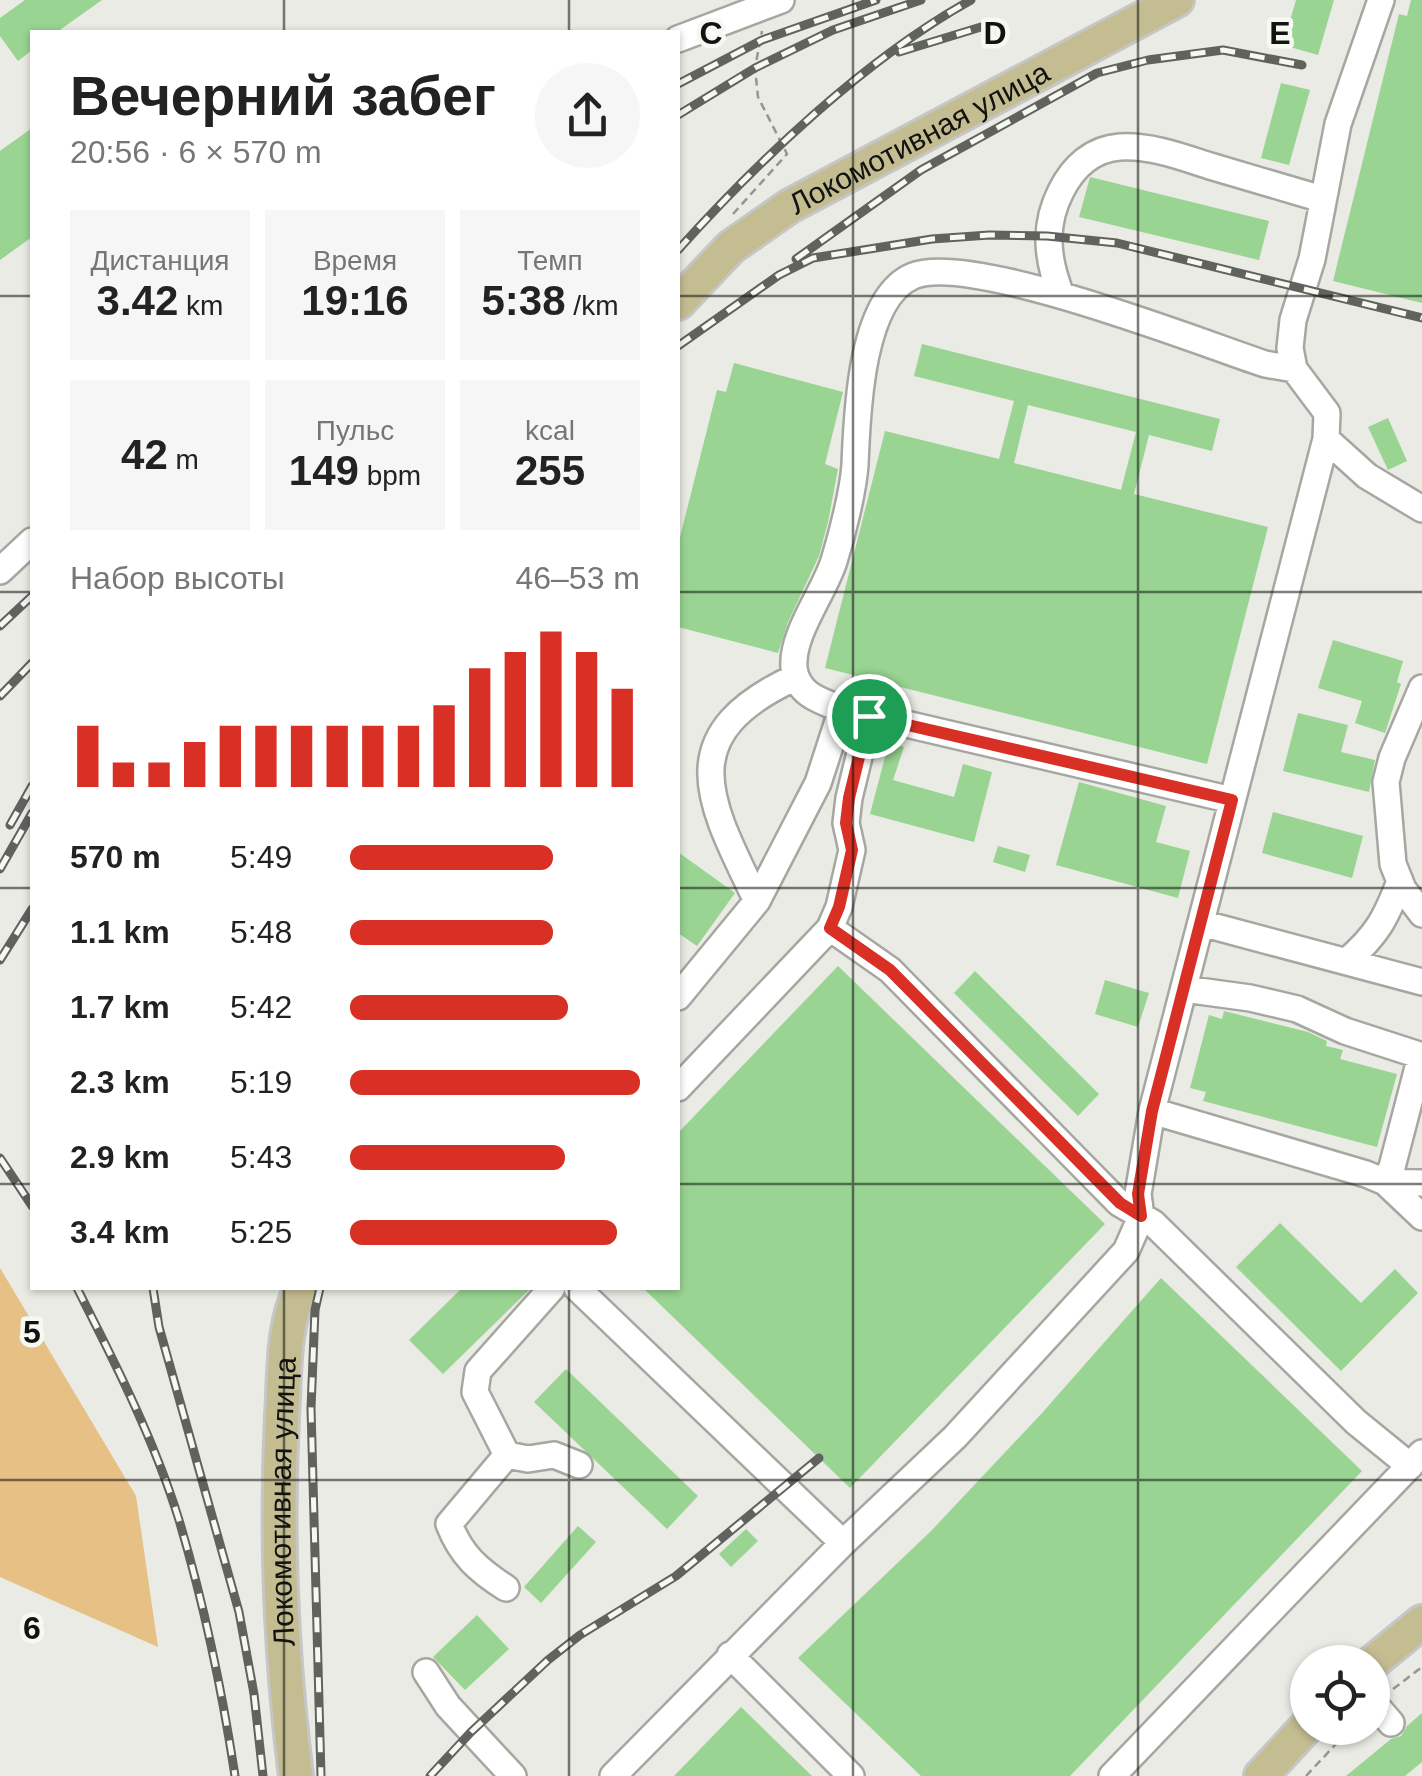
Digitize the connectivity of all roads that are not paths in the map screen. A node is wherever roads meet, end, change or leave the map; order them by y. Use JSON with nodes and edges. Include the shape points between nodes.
{"nodes":[{"id":1,"x":1177,"y":0,"type":"edge"},
{"id":2,"x":1381,"y":0,"type":"edge"},
{"id":3,"x":771,"y":4,"type":"edge"},
{"id":4,"x":680,"y":38,"type":"edge"},
{"id":5,"x":1322,"y":199,"type":"junction"},
{"id":6,"x":1060,"y":295,"type":"junction"},
{"id":7,"x":680,"y":300,"type":"edge"},
{"id":8,"x":1294,"y":369,"type":"junction"},
{"id":9,"x":1326,"y":439,"type":"junction"},
{"id":10,"x":1422,"y":509,"type":"edge"},
{"id":11,"x":30,"y":543,"type":"edge"},
{"id":12,"x":0,"y":571,"type":"edge"},
{"id":13,"x":796,"y":676,"type":"junction"},
{"id":14,"x":1422,"y":688,"type":"edge"},
{"id":15,"x":842,"y":709,"type":"junction"},
{"id":16,"x":869,"y":716,"type":"junction"},
{"id":17,"x":1232,"y":800,"type":"junction"},
{"id":18,"x":1400,"y":881,"type":"junction"},
{"id":19,"x":756,"y":900,"type":"junction"},
{"id":20,"x":1422,"y":914,"type":"edge"},
{"id":21,"x":1200,"y":923,"type":"junction"},
{"id":22,"x":830,"y":928,"type":"junction"},
{"id":23,"x":1347,"y":961,"type":"junction"},
{"id":24,"x":683,"y":981,"type":"edge"},
{"id":25,"x":1422,"y":982,"type":"edge"},
{"id":26,"x":1184,"y":988,"type":"junction"},
{"id":27,"x":1422,"y":1056,"type":"edge"},
{"id":28,"x":680,"y":1086,"type":"edge"},
{"id":29,"x":1152,"y":1111,"type":"junction"},
{"id":30,"x":1385,"y":1182,"type":"junction"},
{"id":31,"x":1422,"y":1183,"type":"edge"},
{"id":32,"x":1141,"y":1216,"type":"junction"},
{"id":33,"x":1422,"y":1217,"type":"edge"},
{"id":34,"x":300,"y":1290,"type":"edge"},
{"id":35,"x":550,"y":1290,"type":"edge"},
{"id":36,"x":580,"y":1290,"type":"edge"},
{"id":37,"x":507,"y":1454,"type":"junction"},
{"id":38,"x":1416,"y":1460,"type":"edge"},
{"id":39,"x":579,"y":1465,"type":"dead end"},
{"id":40,"x":843,"y":1543,"type":"junction"},
{"id":41,"x":506,"y":1588,"type":"dead end"},
{"id":42,"x":1422,"y":1622,"type":"edge"},
{"id":43,"x":1390,"y":1648,"type":"edge"},
{"id":44,"x":730,"y":1655,"type":"junction"},
{"id":45,"x":426,"y":1672,"type":"dead end"},
{"id":46,"x":1290,"y":1745,"type":"edge"},
{"id":47,"x":296,"y":1776,"type":"edge"},
{"id":48,"x":514,"y":1776,"type":"edge"},
{"id":49,"x":613,"y":1776,"type":"edge"},
{"id":50,"x":851,"y":1776,"type":"edge"},
{"id":51,"x":1112,"y":1776,"type":"edge"},
{"id":52,"x":1262,"y":1776,"type":"edge"}],
"edges":[{"from":1,"to":7,"type":"main road","name":"Локомотивная улица","via":[[790,206],[731,247]]},
{"from":2,"to":5,"type":"street","via":[[1338,124]]},
{"from":3,"to":4,"type":"street"},
{"from":5,"to":6,"type":"street","via":[[1162,151],[1118,147],[1088,156],[1058,195],[1047,236]]},
{"from":5,"to":8,"type":"street","via":[[1293,320]]},
{"from":6,"to":8,"type":"street"},
{"from":6,"to":13,"type":"street","via":[[936,271],[901,283],[888,301],[871,334],[860,384],[854,468],[834,563],[798,646]]},
{"from":8,"to":9,"type":"street","via":[[1327,414]]},
{"from":9,"to":10,"type":"street","via":[[1367,476]]},
{"from":9,"to":17,"type":"street"},
{"from":11,"to":12,"type":"street"},
{"from":13,"to":15,"type":"street","via":[[814,700]]},
{"from":13,"to":19,"type":"street","via":[[739,712],[718,734],[711,754],[716,808]]},
{"from":14,"to":18,"type":"street","via":[[1386,782]]},
{"from":15,"to":16,"type":"street"},
{"from":15,"to":19,"type":"street","via":[[818,783]]},
{"from":16,"to":17,"type":"street"},
{"from":16,"to":22,"type":"street","via":[[849,798],[852,850]]},
{"from":17,"to":21,"type":"street"},
{"from":18,"to":20,"type":"street"},
{"from":18,"to":23,"type":"street","via":[[1384,922]]},
{"from":19,"to":24,"type":"street"},
{"from":21,"to":23,"type":"street"},
{"from":21,"to":26,"type":"street"},
{"from":22,"to":28,"type":"street"},
{"from":22,"to":32,"type":"street","via":[[890,970],[1120,1203]]},
{"from":23,"to":25,"type":"street"},
{"from":26,"to":27,"type":"street","via":[[1298,1010]]},
{"from":26,"to":29,"type":"street"},
{"from":27,"to":30,"type":"street"},
{"from":29,"to":30,"type":"street"},
{"from":29,"to":32,"type":"street","via":[[1138,1194]]},
{"from":30,"to":31,"type":"street"},
{"from":30,"to":33,"type":"street"},
{"from":32,"to":38,"type":"street","via":[[1356,1422]]},
{"from":32,"to":40,"type":"street","via":[[1126,1251],[1038,1350]]},
{"from":34,"to":47,"type":"main road","name":"Локомотивная улица","via":[[286,1330],[278,1501],[284,1678]]},
{"from":35,"to":37,"type":"street","via":[[478,1371],[475,1392]]},
{"from":36,"to":40,"type":"street"},
{"from":37,"to":39,"type":"street","via":[[554,1455]]},
{"from":37,"to":41,"type":"street","via":[[448,1524],[477,1569]]},
{"from":38,"to":51,"type":"street"},
{"from":40,"to":44,"type":"street"},
{"from":42,"to":43,"type":"main road"},
{"from":44,"to":49,"type":"street"},
{"from":44,"to":50,"type":"street"},
{"from":45,"to":48,"type":"street","via":[[448,1706]]},
{"from":46,"to":52,"type":"main road"}]}
